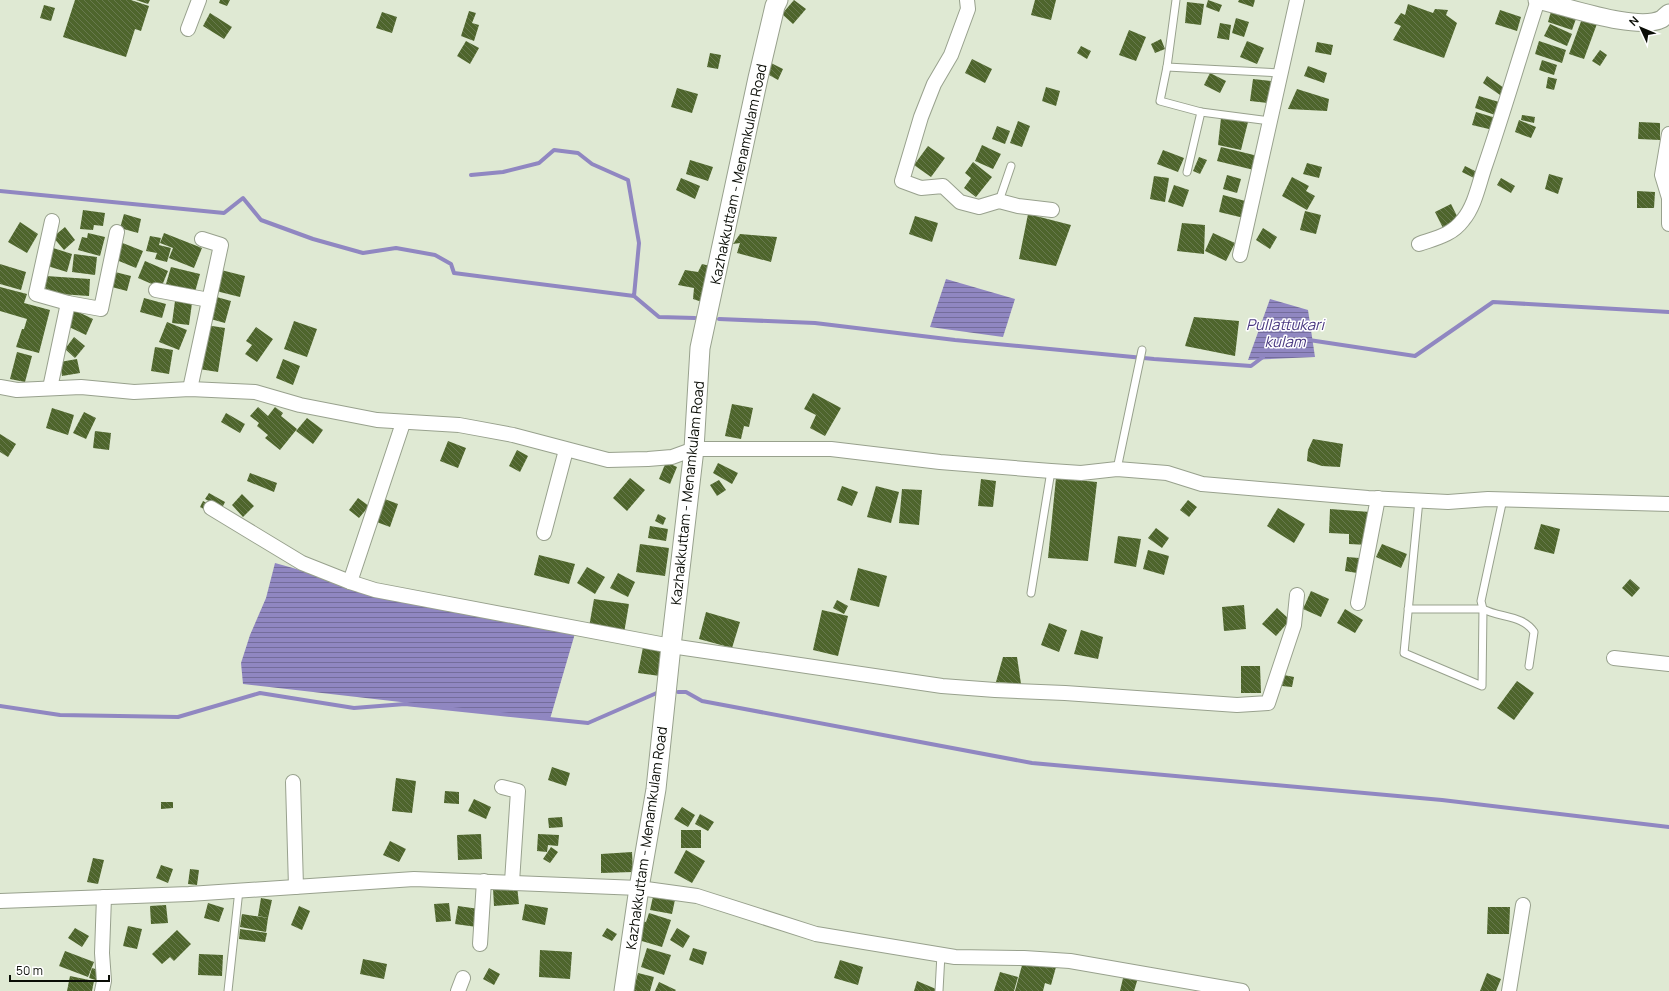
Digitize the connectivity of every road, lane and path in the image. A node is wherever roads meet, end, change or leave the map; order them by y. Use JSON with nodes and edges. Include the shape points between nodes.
{"nodes":[{"id":1,"x":199,"y":0,"type":"edge"},
{"id":2,"x":778,"y":0,"type":"edge"},
{"id":3,"x":967,"y":0,"type":"edge"},
{"id":4,"x":1176,"y":0,"type":"edge"},
{"id":5,"x":1297,"y":0,"type":"edge"},
{"id":6,"x":1537,"y":0,"type":"edge"},
{"id":7,"x":1669,"y":12,"type":"edge"},
{"id":8,"x":188,"y":29,"type":"dead end"},
{"id":9,"x":1167,"y":67,"type":"junction"},
{"id":10,"x":1281,"y":73,"type":"junction"},
{"id":11,"x":1201,"y":112,"type":"junction"},
{"id":12,"x":1270,"y":121,"type":"junction"},
{"id":13,"x":1669,"y":134,"type":"edge"},
{"id":14,"x":1011,"y":166,"type":"dead end"},
{"id":15,"x":1187,"y":172,"type":"dead end"},
{"id":16,"x":999,"y":201,"type":"junction"},
{"id":17,"x":1052,"y":210,"type":"dead end"},
{"id":18,"x":52,"y":222,"type":"dead end"},
{"id":19,"x":1669,"y":224,"type":"edge"},
{"id":20,"x":117,"y":232,"type":"dead end"},
{"id":21,"x":202,"y":239,"type":"dead end"},
{"id":22,"x":1419,"y":244,"type":"dead end"},
{"id":23,"x":1240,"y":255,"type":"dead end"},
{"id":24,"x":156,"y":290,"type":"dead end"},
{"id":25,"x":209,"y":300,"type":"junction"},
{"id":26,"x":68,"y":303,"type":"junction"},
{"id":27,"x":1142,"y":350,"type":"dead end"},
{"id":28,"x":0,"y":387,"type":"edge"},
{"id":29,"x":50,"y":388,"type":"junction"},
{"id":30,"x":190,"y":389,"type":"junction"},
{"id":31,"x":403,"y":423,"type":"junction"},
{"id":32,"x":566,"y":450,"type":"junction"},
{"id":33,"x":694,"y":450,"type":"junction"},
{"id":34,"x":1117,"y":469,"type":"junction"},
{"id":35,"x":1051,"y":471,"type":"junction"},
{"id":36,"x":1378,"y":498,"type":"junction"},
{"id":37,"x":1503,"y":499,"type":"junction"},
{"id":38,"x":1419,"y":500,"type":"junction"},
{"id":39,"x":1669,"y":504,"type":"edge"},
{"id":40,"x":211,"y":508,"type":"dead end"},
{"id":41,"x":544,"y":533,"type":"dead end"},
{"id":42,"x":350,"y":582,"type":"junction"},
{"id":43,"x":1031,"y":593,"type":"dead end"},
{"id":44,"x":1297,"y":595,"type":"dead end"},
{"id":45,"x":1358,"y":603,"type":"dead end"},
{"id":46,"x":1408,"y":609,"type":"junction"},
{"id":47,"x":1483,"y":609,"type":"junction"},
{"id":48,"x":671,"y":646,"type":"junction"},
{"id":49,"x":1614,"y":658,"type":"dead end"},
{"id":50,"x":1669,"y":664,"type":"edge"},
{"id":51,"x":1529,"y":666,"type":"dead end"},
{"id":52,"x":293,"y":782,"type":"dead end"},
{"id":53,"x":502,"y":786,"type":"dead end"},
{"id":54,"x":484,"y":881,"type":"junction"},
{"id":55,"x":512,"y":882,"type":"junction"},
{"id":56,"x":296,"y":887,"type":"junction"},
{"id":57,"x":639,"y":888,"type":"junction"},
{"id":58,"x":239,"y":890,"type":"junction"},
{"id":59,"x":104,"y":897,"type":"junction"},
{"id":60,"x":0,"y":901,"type":"edge"},
{"id":61,"x":1523,"y":905,"type":"dead end"},
{"id":62,"x":480,"y":944,"type":"dead end"},
{"id":63,"x":941,"y":954,"type":"junction"},
{"id":64,"x":102,"y":991,"type":"edge"},
{"id":65,"x":228,"y":991,"type":"edge"},
{"id":66,"x":624,"y":991,"type":"edge"},
{"id":67,"x":939,"y":991,"type":"edge"},
{"id":68,"x":1242,"y":991,"type":"edge"},
{"id":69,"x":1509,"y":991,"type":"edge"}],
"edges":[{"from":1,"to":8,"type":"street"},
{"from":2,"to":33,"type":"main road","name":"Kazhakkuttam - Menamkulam Road","via":[[758,78],[700,348]]},
{"from":3,"to":16,"type":"street","via":[[968,9],[951,55],[934,84],[921,117],[902,180],[921,188],[942,186],[960,202],[979,206]]},
{"from":4,"to":9,"type":"lane"},
{"from":5,"to":10,"type":"street"},
{"from":6,"to":7,"type":"street","via":[[1639,23],[1662,19]]},
{"from":6,"to":22,"type":"street","via":[[1471,206],[1464,219],[1446,236]]},
{"from":9,"to":10,"type":"lane"},
{"from":9,"to":11,"type":"lane","via":[[1160,101]]},
{"from":10,"to":12,"type":"street"},
{"from":11,"to":12,"type":"lane"},
{"from":11,"to":15,"type":"lane"},
{"from":12,"to":23,"type":"street"},
{"from":13,"to":19,"type":"street","via":[[1662,175],[1669,198]]},
{"from":14,"to":16,"type":"lane"},
{"from":16,"to":17,"type":"street"},
{"from":18,"to":26,"type":"street","via":[[36,294]]},
{"from":20,"to":26,"type":"street","via":[[101,309]]},
{"from":21,"to":25,"type":"street","via":[[221,245]]},
{"from":24,"to":25,"type":"street"},
{"from":25,"to":30,"type":"street"},
{"from":26,"to":29,"type":"street"},
{"from":27,"to":34,"type":"lane"},
{"from":28,"to":29,"type":"street","via":[[17,390]]},
{"from":29,"to":30,"type":"street","via":[[81,387],[134,392]]},
{"from":30,"to":31,"type":"street","via":[[255,392],[300,405]]},
{"from":31,"to":32,"type":"street","via":[[459,425],[513,435]]},
{"from":31,"to":42,"type":"street"},
{"from":32,"to":33,"type":"street","via":[[608,460],[672,457]]},
{"from":32,"to":41,"type":"street"},
{"from":33,"to":35,"type":"street","via":[[831,449],[940,462]]},
{"from":33,"to":48,"type":"main road","name":"Kazhakkuttam - Menamkulam Road"},
{"from":34,"to":35,"type":"street","via":[[1080,473]]},
{"from":34,"to":36,"type":"street","via":[[1167,473],[1202,484]]},
{"from":35,"to":43,"type":"lane"},
{"from":36,"to":38,"type":"street"},
{"from":36,"to":45,"type":"street"},
{"from":37,"to":38,"type":"street","via":[[1448,502]]},
{"from":37,"to":39,"type":"street"},
{"from":37,"to":47,"type":"lane","via":[[1481,601]]},
{"from":38,"to":46,"type":"lane"},
{"from":40,"to":42,"type":"street","via":[[302,563]]},
{"from":42,"to":48,"type":"street","via":[[375,590]]},
{"from":44,"to":48,"type":"street","via":[[1294,625],[1268,703],[1237,705],[942,686]]},
{"from":46,"to":47,"type":"lane"},
{"from":46,"to":47,"type":"lane","via":[[1404,653],[1482,686]]},
{"from":47,"to":51,"type":"lane","via":[[1523,621],[1530,626],[1534,632]]},
{"from":48,"to":57,"type":"main road","name":"Kazhakkuttam - Menamkulam Road","via":[[656,788]]},
{"from":49,"to":50,"type":"street"},
{"from":52,"to":56,"type":"street"},
{"from":53,"to":55,"type":"street","via":[[518,791]]},
{"from":54,"to":55,"type":"street"},
{"from":54,"to":56,"type":"street","via":[[414,879]]},
{"from":54,"to":62,"type":"street"},
{"from":55,"to":57,"type":"street"},
{"from":56,"to":58,"type":"street"},
{"from":57,"to":63,"type":"street","via":[[697,896],[816,934]]},
{"from":57,"to":66,"type":"main road","name":"Kazhakkuttam - Menamkulam Road"},
{"from":58,"to":59,"type":"street"},
{"from":58,"to":65,"type":"lane"},
{"from":59,"to":60,"type":"street"},
{"from":59,"to":64,"type":"street"},
{"from":61,"to":69,"type":"street"},
{"from":63,"to":67,"type":"lane"},
{"from":63,"to":68,"type":"street","via":[[954,957],[1070,961]]}]}
